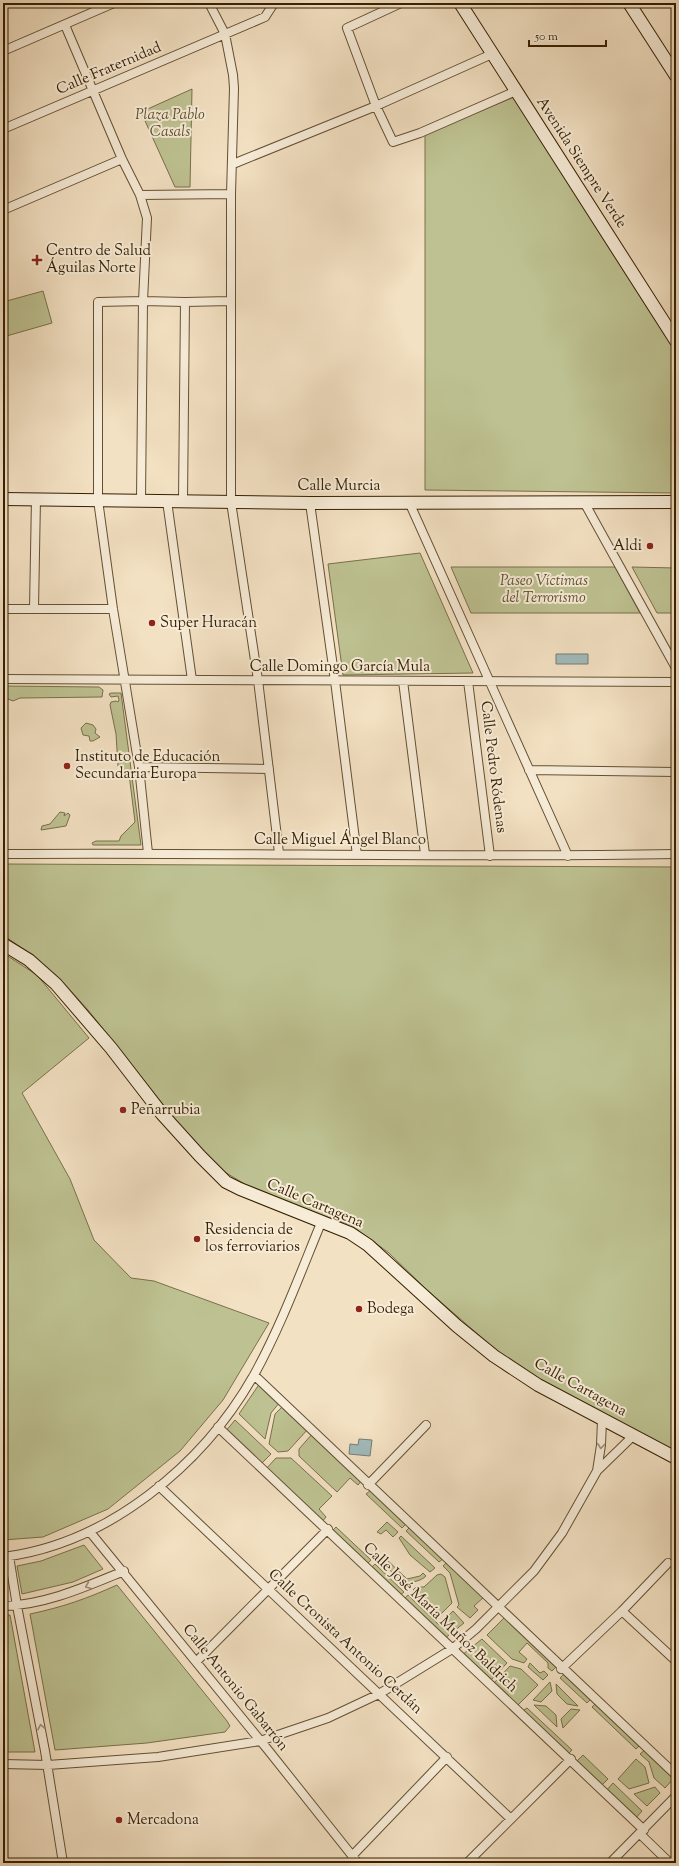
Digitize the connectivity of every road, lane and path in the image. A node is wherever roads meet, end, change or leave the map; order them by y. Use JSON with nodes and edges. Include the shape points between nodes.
{"nodes":[{"id":1,"x":114,"y":3,"type":"edge"},
{"id":2,"x":209,"y":3,"type":"edge"},
{"id":3,"x":274,"y":3,"type":"edge"},
{"id":4,"x":402,"y":3,"type":"edge"},
{"id":5,"x":460,"y":3,"type":"edge"},
{"id":6,"x":629,"y":3,"type":"edge"},
{"id":7,"x":65,"y":25,"type":"junction"},
{"id":8,"x":225,"y":34,"type":"junction"},
{"id":9,"x":3,"y":51,"type":"edge"},
{"id":10,"x":492,"y":54,"type":"junction"},
{"id":11,"x":676,"y":76,"type":"edge"},
{"id":12,"x":93,"y":91,"type":"junction"},
{"id":13,"x":516,"y":91,"type":"junction"},
{"id":14,"x":376,"y":106,"type":"junction"},
{"id":15,"x":3,"y":129,"type":"edge"},
{"id":16,"x":122,"y":159,"type":"junction"},
{"id":17,"x":233,"y":164,"type":"junction"},
{"id":18,"x":231,"y":194,"type":"junction"},
{"id":19,"x":140,"y":195,"type":"junction"},
{"id":20,"x":3,"y":210,"type":"edge"},
{"id":21,"x":143,"y":301,"type":"junction"},
{"id":22,"x":231,"y":301,"type":"junction"},
{"id":23,"x":185,"y":302,"type":"junction"},
{"id":24,"x":676,"y":341,"type":"edge"},
{"id":25,"x":3,"y":498,"type":"edge"},
{"id":26,"x":36,"y":498,"type":"junction"},
{"id":27,"x":98,"y":500,"type":"junction"},
{"id":28,"x":141,"y":500,"type":"junction"},
{"id":29,"x":167,"y":500,"type":"junction"},
{"id":30,"x":183,"y":501,"type":"junction"},
{"id":31,"x":231,"y":502,"type":"junction"},
{"id":32,"x":410,"y":502,"type":"junction"},
{"id":33,"x":584,"y":502,"type":"junction"},
{"id":34,"x":676,"y":502,"type":"edge"},
{"id":35,"x":310,"y":503,"type":"junction"},
{"id":36,"x":3,"y":609,"type":"edge"},
{"id":37,"x":34,"y":609,"type":"junction"},
{"id":38,"x":113,"y":609,"type":"junction"},
{"id":39,"x":676,"y":668,"type":"edge"},
{"id":40,"x":3,"y":679,"type":"edge"},
{"id":41,"x":124,"y":680,"type":"junction"},
{"id":42,"x":192,"y":680,"type":"junction"},
{"id":43,"x":258,"y":680,"type":"junction"},
{"id":44,"x":336,"y":681,"type":"junction"},
{"id":45,"x":404,"y":681,"type":"junction"},
{"id":46,"x":468,"y":681,"type":"junction"},
{"id":47,"x":490,"y":681,"type":"junction"},
{"id":48,"x":676,"y":682,"type":"edge"},
{"id":49,"x":139,"y":767,"type":"junction"},
{"id":50,"x":269,"y":769,"type":"junction"},
{"id":51,"x":529,"y":770,"type":"junction"},
{"id":52,"x":676,"y":772,"type":"edge"},
{"id":53,"x":148,"y":853,"type":"junction"},
{"id":54,"x":280,"y":853,"type":"junction"},
{"id":55,"x":3,"y":854,"type":"edge"},
{"id":56,"x":425,"y":854,"type":"junction"},
{"id":57,"x":676,"y":854,"type":"edge"},
{"id":58,"x":358,"y":855,"type":"junction"},
{"id":59,"x":490,"y":856,"type":"junction"},
{"id":60,"x":568,"y":856,"type":"junction"},
{"id":61,"x":3,"y":944,"type":"edge"},
{"id":62,"x":321,"y":1223,"type":"junction"},
{"id":63,"x":254,"y":1375,"type":"junction"},
{"id":64,"x":602,"y":1420,"type":"junction"},
{"id":65,"x":426,"y":1426,"type":"dead end"},
{"id":66,"x":218,"y":1427,"type":"junction"},
{"id":67,"x":633,"y":1436,"type":"junction"},
{"id":68,"x":676,"y":1458,"type":"edge"},
{"id":69,"x":597,"y":1471,"type":"junction"},
{"id":70,"x":369,"y":1485,"type":"junction"},
{"id":71,"x":159,"y":1486,"type":"junction"},
{"id":72,"x":327,"y":1529,"type":"junction"},
{"id":73,"x":90,"y":1532,"type":"junction"},
{"id":74,"x":6,"y":1556,"type":"edge"},
{"id":75,"x":668,"y":1563,"type":"dead end"},
{"id":76,"x":124,"y":1571,"type":"junction"},
{"id":77,"x":268,"y":1590,"type":"junction"},
{"id":78,"x":3,"y":1606,"type":"edge"},
{"id":79,"x":17,"y":1606,"type":"junction"},
{"id":80,"x":498,"y":1607,"type":"junction"},
{"id":81,"x":622,"y":1611,"type":"junction"},
{"id":82,"x":452,"y":1649,"type":"junction"},
{"id":83,"x":676,"y":1661,"type":"edge"},
{"id":84,"x":196,"y":1662,"type":"junction"},
{"id":85,"x":562,"y":1669,"type":"junction"},
{"id":86,"x":379,"y":1694,"type":"junction"},
{"id":87,"x":260,"y":1740,"type":"junction"},
{"id":88,"x":447,"y":1757,"type":"junction"},
{"id":89,"x":570,"y":1760,"type":"junction"},
{"id":90,"x":3,"y":1764,"type":"edge"},
{"id":91,"x":48,"y":1765,"type":"junction"},
{"id":92,"x":676,"y":1775,"type":"edge"},
{"id":93,"x":676,"y":1796,"type":"edge"},
{"id":94,"x":511,"y":1819,"type":"junction"},
{"id":95,"x":642,"y":1832,"type":"junction"},
{"id":96,"x":352,"y":1856,"type":"junction"},
{"id":97,"x":63,"y":1863,"type":"edge"},
{"id":98,"x":358,"y":1863,"type":"edge"},
{"id":99,"x":467,"y":1863,"type":"edge"},
{"id":100,"x":610,"y":1863,"type":"edge"},
{"id":101,"x":670,"y":1863,"type":"edge"}],
"edges":[{"from":1,"to":7,"type":"street"},
{"from":2,"to":8,"type":"street"},
{"from":3,"to":8,"type":"street","name":"Calle Fraternidad","via":[[265,17]]},
{"from":4,"to":14,"type":"street","via":[[347,28]]},
{"from":5,"to":10,"type":"street","name":"Avenida Siempre Verde"},
{"from":6,"to":11,"type":"street"},
{"from":7,"to":9,"type":"street"},
{"from":7,"to":12,"type":"street"},
{"from":8,"to":12,"type":"street","name":"Calle Fraternidad"},
{"from":8,"to":17,"type":"street","via":[[234,82]]},
{"from":10,"to":13,"type":"street","name":"Avenida Siempre Verde"},
{"from":10,"to":14,"type":"street"},
{"from":12,"to":15,"type":"street","name":"Calle Fraternidad"},
{"from":12,"to":16,"type":"street"},
{"from":13,"to":14,"type":"street","via":[[420,133],[393,142]]},
{"from":13,"to":24,"type":"street","name":"Avenida Siempre Verde"},
{"from":14,"to":17,"type":"street"},
{"from":16,"to":19,"type":"street"},
{"from":16,"to":20,"type":"street"},
{"from":17,"to":18,"type":"street"},
{"from":18,"to":19,"type":"street"},
{"from":18,"to":22,"type":"street"},
{"from":19,"to":21,"type":"street","via":[[147,218]]},
{"from":21,"to":23,"type":"street"},
{"from":21,"to":27,"type":"street","via":[[98,302]]},
{"from":21,"to":28,"type":"street"},
{"from":22,"to":23,"type":"street"},
{"from":22,"to":31,"type":"street"},
{"from":23,"to":30,"type":"street"},
{"from":25,"to":26,"type":"street","name":"Calle Murcia"},
{"from":26,"to":27,"type":"street","name":"Calle Murcia"},
{"from":26,"to":37,"type":"street"},
{"from":27,"to":28,"type":"street","name":"Calle Murcia"},
{"from":27,"to":38,"type":"street"},
{"from":28,"to":29,"type":"street","name":"Calle Murcia"},
{"from":29,"to":30,"type":"street","name":"Calle Murcia"},
{"from":29,"to":42,"type":"street"},
{"from":30,"to":31,"type":"street","name":"Calle Murcia"},
{"from":31,"to":35,"type":"street","name":"Calle Murcia"},
{"from":31,"to":43,"type":"street"},
{"from":32,"to":33,"type":"street","name":"Calle Murcia"},
{"from":32,"to":35,"type":"street","name":"Calle Murcia"},
{"from":32,"to":47,"type":"street"},
{"from":33,"to":34,"type":"street","name":"Calle Murcia"},
{"from":33,"to":39,"type":"street"},
{"from":35,"to":44,"type":"street"},
{"from":36,"to":37,"type":"street"},
{"from":37,"to":38,"type":"street"},
{"from":38,"to":41,"type":"street"},
{"from":40,"to":41,"type":"street","name":"Calle Domingo García Mula"},
{"from":41,"to":42,"type":"street","name":"Calle Domingo García Mula"},
{"from":41,"to":49,"type":"street"},
{"from":42,"to":43,"type":"street","name":"Calle Domingo García Mula"},
{"from":43,"to":44,"type":"street","name":"Calle Domingo García Mula"},
{"from":43,"to":50,"type":"street"},
{"from":44,"to":45,"type":"street","name":"Calle Domingo García Mula"},
{"from":44,"to":58,"type":"street"},
{"from":45,"to":46,"type":"street","name":"Calle Domingo García Mula"},
{"from":45,"to":56,"type":"street"},
{"from":46,"to":47,"type":"street","name":"Calle Domingo García Mula"},
{"from":46,"to":59,"type":"street","name":"Calle Pedro Ródenas"},
{"from":47,"to":48,"type":"street","name":"Calle Domingo García Mula"},
{"from":47,"to":51,"type":"street"},
{"from":49,"to":50,"type":"street"},
{"from":49,"to":53,"type":"street"},
{"from":50,"to":54,"type":"street"},
{"from":51,"to":52,"type":"street"},
{"from":51,"to":60,"type":"street"},
{"from":53,"to":54,"type":"street","name":"Calle Miguel Ángel Blanco"},
{"from":53,"to":55,"type":"street","name":"Calle Miguel Ángel Blanco"},
{"from":54,"to":58,"type":"street","name":"Calle Miguel Ángel Blanco"},
{"from":56,"to":58,"type":"street","name":"Calle Miguel Ángel Blanco"},
{"from":56,"to":59,"type":"street","name":"Calle Miguel Ángel Blanco"},
{"from":57,"to":60,"type":"street","name":"Calle Miguel Ángel Blanco"},
{"from":59,"to":60,"type":"street","name":"Calle Miguel Ángel Blanco"},
{"from":61,"to":62,"type":"street","name":"Calle Cartagena","via":[[29,960],[56,984],[111,1048],[162,1114],[226,1182]]},
{"from":62,"to":63,"type":"street","via":[[285,1311]]},
{"from":62,"to":64,"type":"street","name":"Calle Cartagena","via":[[350,1233],[368,1245],[494,1356],[538,1385]]},
{"from":63,"to":66,"type":"street"},
{"from":63,"to":70,"type":"street"},
{"from":64,"to":67,"type":"street","name":"Calle Cartagena"},
{"from":64,"to":69,"type":"street","one_way":true},
{"from":65,"to":70,"type":"street"},
{"from":66,"to":71,"type":"street","via":[[193,1455]]},
{"from":66,"to":72,"type":"street","name":"Calle José María Muñoz Baldrich"},
{"from":67,"to":68,"type":"street","name":"Calle Cartagena"},
{"from":67,"to":69,"type":"street"},
{"from":69,"to":80,"type":"street","via":[[562,1533],[534,1571]]},
{"from":70,"to":80,"type":"street"},
{"from":71,"to":73,"type":"street","via":[[126,1511]]},
{"from":71,"to":77,"type":"street","name":"Calle Cronista Antonio Cerdán"},
{"from":72,"to":77,"type":"street"},
{"from":72,"to":82,"type":"street","name":"Calle José María Muñoz Baldrich"},
{"from":73,"to":74,"type":"street","via":[[38,1551]]},
{"from":73,"to":76,"type":"street","name":"Calle Antonio Gabarrón"},
{"from":74,"to":79,"type":"street"},
{"from":75,"to":81,"type":"street"},
{"from":76,"to":79,"type":"street","one_way":true,"via":[[75,1592]]},
{"from":76,"to":84,"type":"street","name":"Calle Antonio Gabarrón"},
{"from":77,"to":84,"type":"street"},
{"from":77,"to":86,"type":"street","name":"Calle Cronista Antonio Cerdán"},
{"from":78,"to":79,"type":"street"},
{"from":91,"to":79,"type":"street","one_way":true},
{"from":80,"to":82,"type":"street"},
{"from":80,"to":85,"type":"street"},
{"from":81,"to":83,"type":"street"},
{"from":81,"to":85,"type":"street"},
{"from":82,"to":86,"type":"street"},
{"from":82,"to":89,"type":"street","name":"Calle José María Muñoz Baldrich"},
{"from":84,"to":87,"type":"street","name":"Calle Antonio Gabarrón"},
{"from":85,"to":92,"type":"street"},
{"from":86,"to":87,"type":"street","via":[[328,1718]]},
{"from":86,"to":88,"type":"street","name":"Calle Cronista Antonio Cerdán"},
{"from":87,"to":91,"type":"street","via":[[158,1757]]},
{"from":87,"to":96,"type":"street","name":"Calle Antonio Gabarrón"},
{"from":88,"to":94,"type":"street","name":"Calle Cronista Antonio Cerdán"},
{"from":88,"to":96,"type":"street"},
{"from":89,"to":94,"type":"street"},
{"from":89,"to":95,"type":"street","name":"Calle José María Muñoz Baldrich"},
{"from":90,"to":91,"type":"street"},
{"from":91,"to":97,"type":"street"},
{"from":93,"to":95,"type":"street"},
{"from":94,"to":99,"type":"street"},
{"from":95,"to":100,"type":"street"},
{"from":95,"to":101,"type":"street","name":"Calle José María Muñoz Baldrich"},
{"from":96,"to":98,"type":"street","name":"Calle Antonio Gabarrón"}]}
